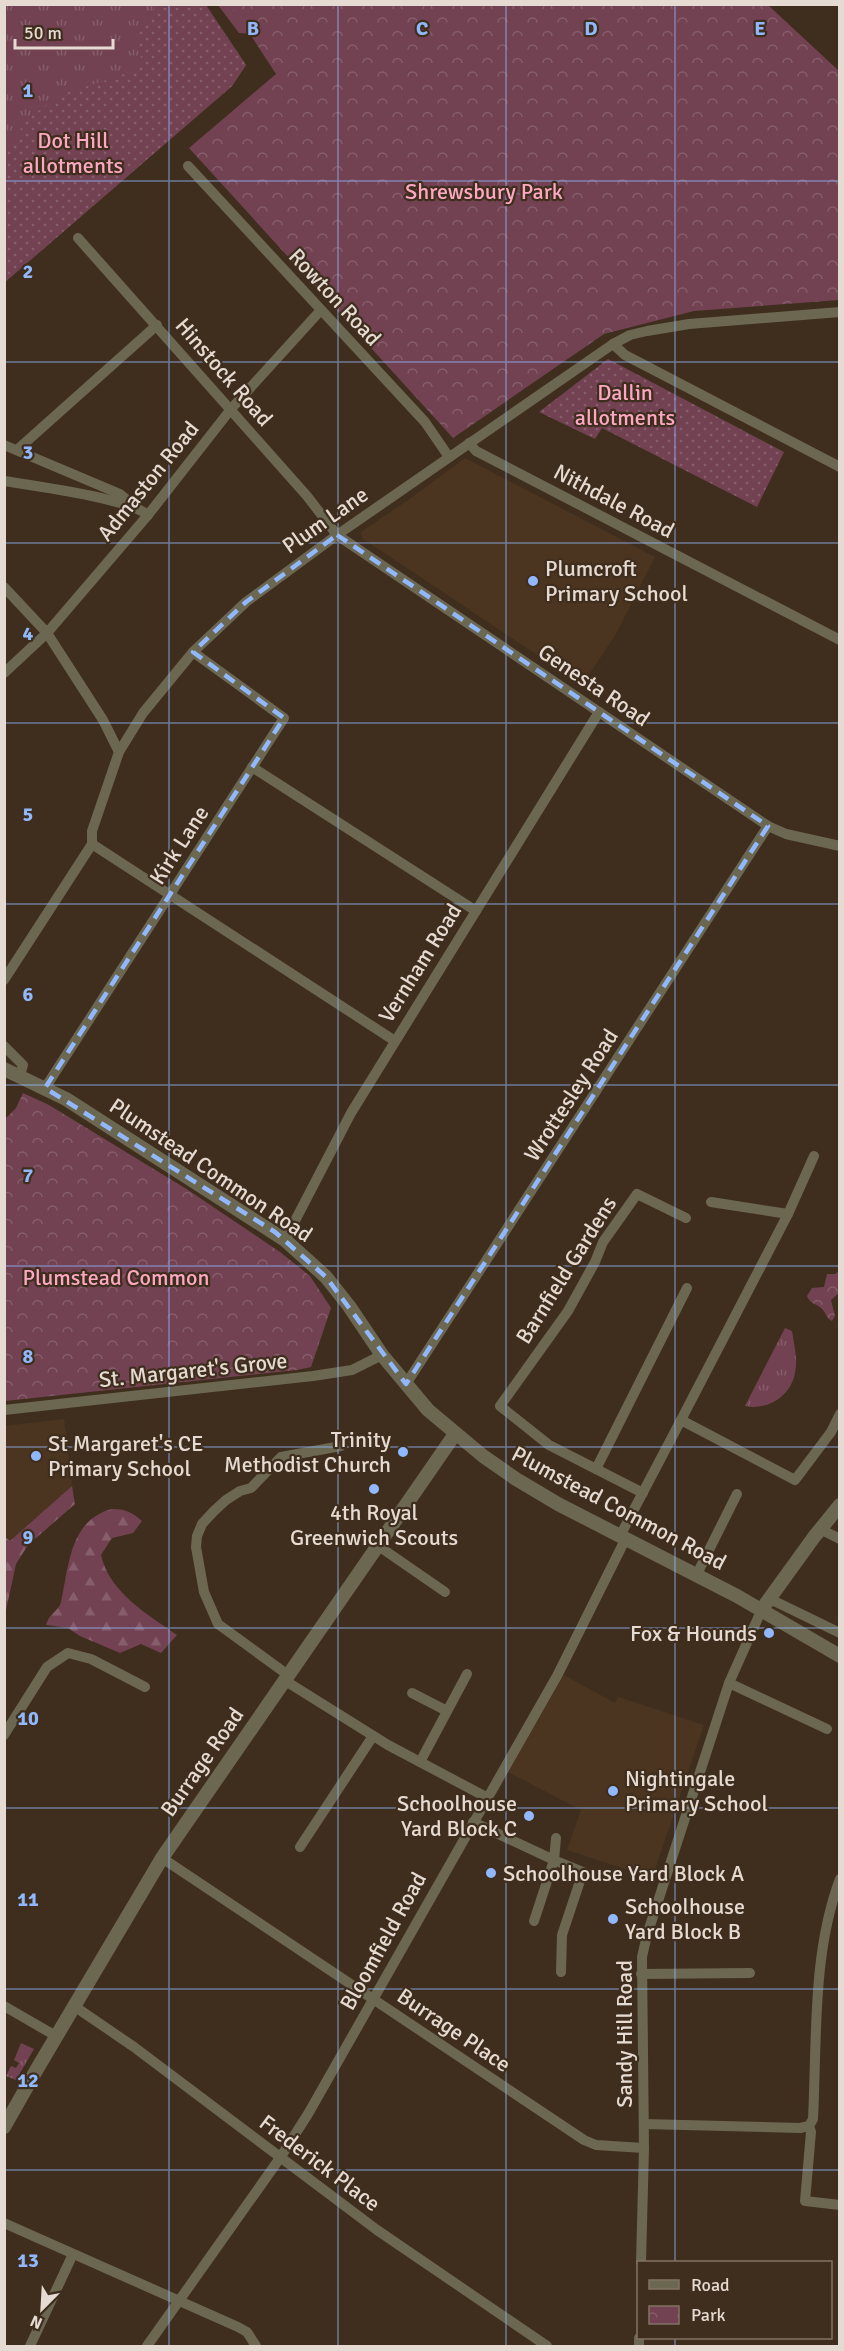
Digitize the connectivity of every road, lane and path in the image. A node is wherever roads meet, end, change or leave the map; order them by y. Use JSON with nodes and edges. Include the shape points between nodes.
{"nodes":[{"id":1,"x":188,"y":166,"type":"dead end"},
{"id":2,"x":78,"y":238,"type":"dead end"},
{"id":3,"x":320,"y":311,"type":"junction"},
{"id":4,"x":840,"y":312,"type":"edge"},
{"id":5,"x":157,"y":325,"type":"junction"},
{"id":6,"x":613,"y":344,"type":"junction"},
{"id":7,"x":231,"y":409,"type":"junction"},
{"id":8,"x":470,"y":443,"type":"junction"},
{"id":9,"x":4,"y":445,"type":"edge"},
{"id":10,"x":17,"y":450,"type":"junction"},
{"id":11,"x":449,"y":457,"type":"junction"},
{"id":12,"x":840,"y":467,"type":"edge"},
{"id":13,"x":4,"y":481,"type":"edge"},
{"id":14,"x":126,"y":505,"type":"junction"},
{"id":15,"x":148,"y":514,"type":"junction"},
{"id":16,"x":337,"y":535,"type":"junction"},
{"id":17,"x":4,"y":587,"type":"edge"},
{"id":18,"x":47,"y":633,"type":"junction"},
{"id":19,"x":840,"y":640,"type":"edge"},
{"id":20,"x":193,"y":652,"type":"junction"},
{"id":21,"x":4,"y":673,"type":"edge"},
{"id":22,"x":598,"y":712,"type":"junction"},
{"id":23,"x":119,"y":752,"type":"junction"},
{"id":24,"x":252,"y":767,"type":"junction"},
{"id":25,"x":768,"y":826,"type":"junction"},
{"id":26,"x":92,"y":844,"type":"junction"},
{"id":27,"x":840,"y":846,"type":"edge"},
{"id":28,"x":170,"y":895,"type":"junction"},
{"id":29,"x":476,"y":911,"type":"junction"},
{"id":30,"x":4,"y":980,"type":"edge"},
{"id":31,"x":395,"y":1041,"type":"junction"},
{"id":32,"x":4,"y":1046,"type":"edge"},
{"id":33,"x":4,"y":1069,"type":"edge"},
{"id":34,"x":20,"y":1076,"type":"junction"},
{"id":35,"x":45,"y":1088,"type":"junction"},
{"id":36,"x":814,"y":1156,"type":"dead end"},
{"id":37,"x":711,"y":1202,"type":"dead end"},
{"id":38,"x":788,"y":1214,"type":"junction"},
{"id":39,"x":686,"y":1218,"type":"dead end"},
{"id":40,"x":285,"y":1240,"type":"junction"},
{"id":41,"x":687,"y":1288,"type":"dead end"},
{"id":42,"x":382,"y":1355,"type":"junction"},
{"id":43,"x":406,"y":1384,"type":"junction"},
{"id":44,"x":4,"y":1410,"type":"edge"},
{"id":45,"x":840,"y":1414,"type":"edge"},
{"id":46,"x":681,"y":1420,"type":"junction"},
{"id":47,"x":455,"y":1434,"type":"junction"},
{"id":48,"x":341,"y":1446,"type":"dead end"},
{"id":49,"x":596,"y":1468,"type":"junction"},
{"id":50,"x":643,"y":1493,"type":"junction"},
{"id":51,"x":737,"y":1494,"type":"dead end"},
{"id":52,"x":840,"y":1505,"type":"edge"},
{"id":53,"x":820,"y":1529,"type":"junction"},
{"id":54,"x":623,"y":1537,"type":"junction"},
{"id":55,"x":840,"y":1539,"type":"edge"},
{"id":56,"x":377,"y":1545,"type":"junction"},
{"id":57,"x":697,"y":1574,"type":"junction"},
{"id":58,"x":445,"y":1592,"type":"dead end"},
{"id":59,"x":766,"y":1604,"type":"junction"},
{"id":60,"x":840,"y":1633,"type":"edge"},
{"id":61,"x":840,"y":1656,"type":"edge"},
{"id":62,"x":467,"y":1674,"type":"dead end"},
{"id":63,"x":286,"y":1678,"type":"junction"},
{"id":64,"x":729,"y":1683,"type":"junction"},
{"id":65,"x":145,"y":1687,"type":"dead end"},
{"id":66,"x":412,"y":1692,"type":"dead end"},
{"id":67,"x":447,"y":1712,"type":"junction"},
{"id":68,"x":827,"y":1730,"type":"dead end"},
{"id":69,"x":4,"y":1735,"type":"edge"},
{"id":70,"x":373,"y":1736,"type":"junction"},
{"id":71,"x":420,"y":1762,"type":"junction"},
{"id":72,"x":486,"y":1797,"type":"junction"},
{"id":73,"x":473,"y":1822,"type":"junction"},
{"id":74,"x":556,"y":1838,"type":"dead end"},
{"id":75,"x":300,"y":1847,"type":"dead end"},
{"id":76,"x":162,"y":1858,"type":"junction"},
{"id":77,"x":554,"y":1860,"type":"junction"},
{"id":78,"x":839,"y":1880,"type":"edge"},
{"id":79,"x":534,"y":1921,"type":"dead end"},
{"id":80,"x":561,"y":1972,"type":"dead end"},
{"id":81,"x":750,"y":1973,"type":"dead end"},
{"id":82,"x":641,"y":1974,"type":"junction"},
{"id":83,"x":373,"y":1999,"type":"junction"},
{"id":84,"x":4,"y":2006,"type":"edge"},
{"id":85,"x":74,"y":2006,"type":"junction"},
{"id":86,"x":56,"y":2036,"type":"junction"},
{"id":87,"x":644,"y":2124,"type":"junction"},
{"id":88,"x":809,"y":2126,"type":"junction"},
{"id":89,"x":4,"y":2127,"type":"edge"},
{"id":90,"x":644,"y":2148,"type":"junction"},
{"id":91,"x":280,"y":2158,"type":"junction"},
{"id":92,"x":840,"y":2205,"type":"edge"},
{"id":93,"x":4,"y":2223,"type":"edge"},
{"id":94,"x":73,"y":2254,"type":"junction"},
{"id":95,"x":641,"y":2261,"type":"edge"},
{"id":96,"x":178,"y":2301,"type":"junction"},
{"id":97,"x":30,"y":2346,"type":"edge"},
{"id":98,"x":147,"y":2346,"type":"edge"},
{"id":99,"x":256,"y":2346,"type":"edge"},
{"id":100,"x":546,"y":2346,"type":"edge"}],
"edges":[{"from":1,"to":3,"type":"street","name":"Rowton Road"},
{"from":2,"to":5,"type":"street","name":"Hinstock Road"},
{"from":3,"to":7,"type":"street","name":"Admaston Road"},
{"from":3,"to":11,"type":"street","name":"Rowton Road","via":[[425,422]]},
{"from":4,"to":6,"type":"street","name":"Plum Lane","via":[[689,324],[630,335]]},
{"from":5,"to":7,"type":"street","name":"Hinstock Road"},
{"from":5,"to":10,"type":"street"},
{"from":6,"to":8,"type":"street","name":"Plum Lane"},
{"from":6,"to":12,"type":"street","via":[[625,356]]},
{"from":7,"to":15,"type":"street","name":"Admaston Road"},
{"from":7,"to":16,"type":"street","name":"Hinstock Road"},
{"from":8,"to":11,"type":"street","name":"Plum Lane"},
{"from":8,"to":19,"type":"street","name":"Nithdale Road","via":[[476,451]]},
{"from":9,"to":10,"type":"street"},
{"from":10,"to":14,"type":"street","via":[[120,494]]},
{"from":11,"to":16,"type":"street","name":"Plum Lane"},
{"from":13,"to":14,"type":"street"},
{"from":14,"to":15,"type":"street"},
{"from":15,"to":18,"type":"street","name":"Admaston Road"},
{"from":16,"to":20,"type":"street","name":"Plum Lane","via":[[246,602]]},
{"from":16,"to":22,"type":"street","name":"Genesta Road"},
{"from":17,"to":18,"type":"street"},
{"from":18,"to":21,"type":"street","name":"Admaston Road"},
{"from":18,"to":23,"type":"street"},
{"from":20,"to":23,"type":"street","name":"Plum Lane","via":[[143,713]]},
{"from":20,"to":24,"type":"street","name":"Kirk Lane","via":[[284,718]]},
{"from":22,"to":25,"type":"street","name":"Genesta Road"},
{"from":22,"to":29,"type":"street","name":"Vernham Road"},
{"from":23,"to":26,"type":"street","name":"Plum Lane","via":[[92,831]]},
{"from":24,"to":28,"type":"street","name":"Kirk Lane"},
{"from":24,"to":29,"type":"street"},
{"from":25,"to":27,"type":"street","name":"Genesta Road"},
{"from":25,"to":43,"type":"street","name":"Wrottesley Road"},
{"from":26,"to":28,"type":"street"},
{"from":26,"to":30,"type":"street","name":"Plum Lane"},
{"from":28,"to":31,"type":"street"},
{"from":28,"to":35,"type":"street","name":"Kirk Lane"},
{"from":29,"to":31,"type":"street","name":"Vernham Road"},
{"from":31,"to":40,"type":"street","name":"Vernham Road","via":[[351,1113]]},
{"from":32,"to":34,"type":"street","via":[[23,1065]]},
{"from":33,"to":34,"type":"street","name":"Plumstead Common Road"},
{"from":34,"to":35,"type":"street","name":"Plumstead Common Road"},
{"from":35,"to":40,"type":"street","name":"Plumstead Common Road"},
{"from":36,"to":38,"type":"street","name":"Bloomfield Road"},
{"from":37,"to":38,"type":"street"},
{"from":38,"to":46,"type":"street","name":"Bloomfield Road"},
{"from":39,"to":49,"type":"street","name":"Barnfield Gardens","via":[[637,1194],[603,1242],[568,1311],[500,1406],[549,1445]]},
{"from":40,"to":42,"type":"street","name":"Plumstead Common Road","via":[[326,1277]]},
{"from":41,"to":49,"type":"street"},
{"from":42,"to":43,"type":"street","name":"Plumstead Common Road"},
{"from":42,"to":44,"type":"street","name":"St. Margaret's Grove","via":[[352,1370],[313,1376]]},
{"from":43,"to":47,"type":"street","name":"Plumstead Common Road"},
{"from":45,"to":46,"type":"street","via":[[795,1480]]},
{"from":46,"to":50,"type":"street","name":"Bloomfield Road"},
{"from":47,"to":54,"type":"street","name":"Plumstead Common Road","via":[[516,1479]]},
{"from":47,"to":56,"type":"street","name":"Burrage Road"},
{"from":48,"to":63,"type":"street","via":[[281,1457],[251,1488],[240,1491],[214,1511],[197,1536],[204,1592],[218,1624]]},
{"from":49,"to":50,"type":"street","name":"Barnfield Gardens"},
{"from":50,"to":54,"type":"street","name":"Bloomfield Road"},
{"from":51,"to":57,"type":"street"},
{"from":52,"to":53,"type":"street"},
{"from":53,"to":55,"type":"street"},
{"from":53,"to":59,"type":"street"},
{"from":54,"to":57,"type":"street","name":"Plumstead Common Road"},
{"from":54,"to":72,"type":"street","name":"Bloomfield Road","via":[[557,1676]]},
{"from":56,"to":58,"type":"street"},
{"from":56,"to":63,"type":"street","name":"Burrage Road"},
{"from":57,"to":59,"type":"street","name":"Plumstead Common Road"},
{"from":59,"to":60,"type":"street","via":[[790,1609]]},
{"from":59,"to":61,"type":"street","name":"Plumstead Common Road"},
{"from":59,"to":64,"type":"street","name":"Sandy Hill Road"},
{"from":62,"to":67,"type":"street"},
{"from":63,"to":70,"type":"street"},
{"from":63,"to":76,"type":"street","name":"Burrage Road"},
{"from":64,"to":68,"type":"street"},
{"from":64,"to":82,"type":"street","name":"Sandy Hill Road","via":[[647,1935]]},
{"from":65,"to":69,"type":"street","via":[[91,1659],[68,1653],[47,1666]]},
{"from":66,"to":67,"type":"street"},
{"from":67,"to":71,"type":"street"},
{"from":70,"to":71,"type":"street"},
{"from":70,"to":75,"type":"street"},
{"from":71,"to":72,"type":"street"},
{"from":72,"to":73,"type":"street","name":"Bloomfield Road"},
{"from":73,"to":77,"type":"street"},
{"from":73,"to":83,"type":"street","name":"Bloomfield Road"},
{"from":74,"to":77,"type":"street"},
{"from":76,"to":83,"type":"street","name":"Burrage Place"},
{"from":76,"to":85,"type":"street","name":"Burrage Road"},
{"from":77,"to":79,"type":"street"},
{"from":77,"to":80,"type":"street","via":[[583,1872],[562,1935]]},
{"from":78,"to":88,"type":"street","via":[[823,1937],[813,2119]]},
{"from":81,"to":82,"type":"street"},
{"from":82,"to":87,"type":"street","name":"Sandy Hill Road"},
{"from":83,"to":90,"type":"street","name":"Burrage Place","via":[[584,2140],[596,2145]]},
{"from":83,"to":91,"type":"street","name":"Bloomfield Road"},
{"from":84,"to":86,"type":"street"},
{"from":85,"to":86,"type":"street","name":"Burrage Road"},
{"from":85,"to":91,"type":"street","name":"Frederick Place"},
{"from":86,"to":89,"type":"street","name":"Burrage Road"},
{"from":87,"to":88,"type":"street"},
{"from":87,"to":90,"type":"street","name":"Sandy Hill Road"},
{"from":88,"to":92,"type":"street","via":[[805,2201]]},
{"from":90,"to":95,"type":"street","name":"Sandy Hill Road"},
{"from":91,"to":96,"type":"street","name":"Bloomfield Road"},
{"from":91,"to":100,"type":"street","name":"Frederick Place"},
{"from":93,"to":94,"type":"street"},
{"from":94,"to":96,"type":"street"},
{"from":94,"to":97,"type":"street"},
{"from":96,"to":98,"type":"street","name":"Bloomfield Road"},
{"from":96,"to":99,"type":"street","via":[[247,2332]]}]}
